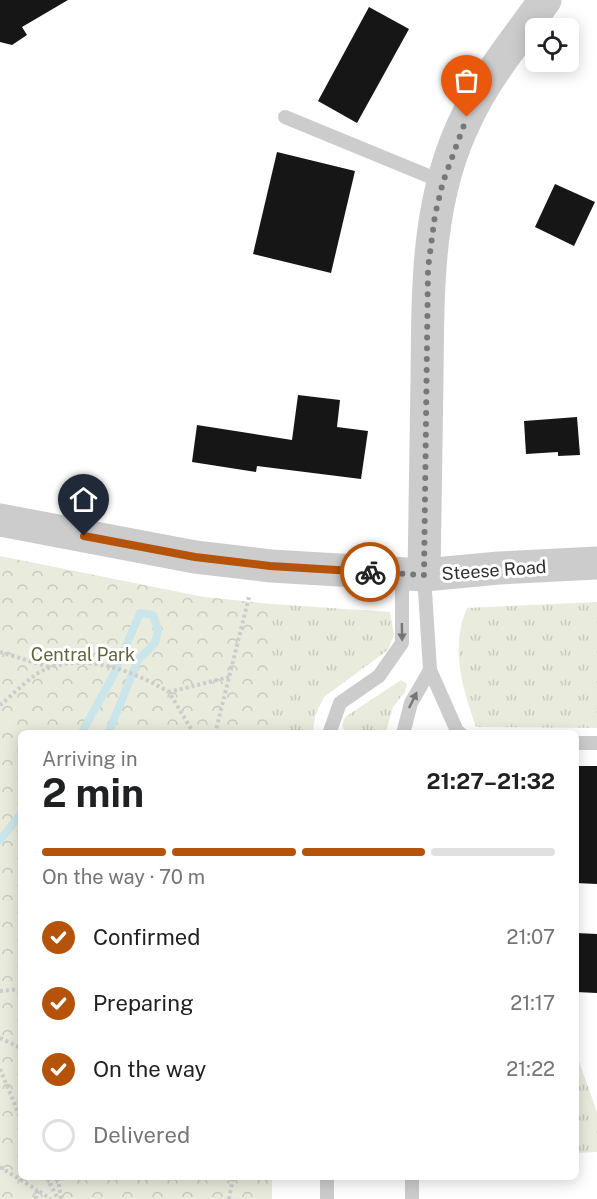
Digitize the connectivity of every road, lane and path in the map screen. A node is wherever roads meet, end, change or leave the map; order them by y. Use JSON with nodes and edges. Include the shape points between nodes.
{"nodes":[{"id":1,"x":545,"y":0,"type":"edge"},
{"id":2,"x":285,"y":117,"type":"dead end"},
{"id":3,"x":443,"y":182,"type":"junction"},
{"id":4,"x":0,"y":520,"type":"edge"},
{"id":5,"x":597,"y":563,"type":"edge"},
{"id":6,"x":413,"y":574,"type":"junction"},
{"id":7,"x":249,"y":597,"type":"dead end"},
{"id":8,"x":0,"y":651,"type":"edge"},
{"id":9,"x":52,"y":668,"type":"junction"},
{"id":10,"x":430,"y":670,"type":"junction"},
{"id":11,"x":229,"y":677,"type":"junction"},
{"id":12,"x":169,"y":692,"type":"junction"},
{"id":13,"x":0,"y":705,"type":"edge"},
{"id":14,"x":192,"y":730,"type":"edge"},
{"id":15,"x":215,"y":730,"type":"edge"},
{"id":16,"x":330,"y":730,"type":"edge"},
{"id":17,"x":404,"y":730,"type":"edge"},
{"id":18,"x":457,"y":730,"type":"edge"},
{"id":19,"x":579,"y":743,"type":"edge"},
{"id":20,"x":597,"y":743,"type":"edge"},
{"id":21,"x":18,"y":989,"type":"edge"},
{"id":22,"x":0,"y":991,"type":"edge"},
{"id":23,"x":0,"y":1038,"type":"edge"},
{"id":24,"x":18,"y":1047,"type":"edge"},
{"id":25,"x":0,"y":1069,"type":"edge"},
{"id":26,"x":18,"y":1112,"type":"edge"},
{"id":27,"x":0,"y":1167,"type":"edge"},
{"id":28,"x":18,"y":1177,"type":"edge"},
{"id":29,"x":23,"y":1180,"type":"edge"},
{"id":30,"x":29,"y":1180,"type":"edge"},
{"id":31,"x":48,"y":1180,"type":"edge"},
{"id":32,"x":58,"y":1180,"type":"edge"},
{"id":33,"x":232,"y":1180,"type":"edge"},
{"id":34,"x":327,"y":1180,"type":"edge"},
{"id":35,"x":412,"y":1180,"type":"edge"},
{"id":36,"x":26,"y":1182,"type":"junction"},
{"id":37,"x":37,"y":1190,"type":"junction"},
{"id":38,"x":36,"y":1199,"type":"edge"},
{"id":39,"x":51,"y":1199,"type":"edge"},
{"id":40,"x":60,"y":1199,"type":"edge"},
{"id":41,"x":229,"y":1199,"type":"edge"},
{"id":42,"x":327,"y":1199,"type":"edge"},
{"id":43,"x":412,"y":1199,"type":"edge"}],
"edges":[{"from":1,"to":3,"type":"street","via":[[496,68],[467,117]]},
{"from":2,"to":3,"type":"lane"},
{"from":3,"to":6,"type":"street","via":[[428,268]]},
{"from":4,"to":6,"type":"street","name":"Steese Road","via":[[195,557],[270,566]]},
{"from":5,"to":6,"type":"street","name":"Steese Road"},
{"from":6,"to":10,"type":"lane"},
{"from":6,"to":16,"type":"lane","one_way":true,"via":[[402,643],[379,676],[340,703]]},
{"from":7,"to":11,"type":"path"},
{"from":8,"to":9,"type":"path"},
{"from":9,"to":12,"type":"path","via":[[101,664],[122,669]]},
{"from":9,"to":13,"type":"path"},
{"from":17,"to":10,"type":"lane","one_way":true,"via":[[411,704]]},
{"from":10,"to":18,"type":"lane"},
{"from":11,"to":12,"type":"path"},
{"from":11,"to":15,"type":"path"},
{"from":12,"to":14,"type":"path"},
{"from":19,"to":20,"type":"lane"},
{"from":21,"to":22,"type":"path"},
{"from":23,"to":24,"type":"path"},
{"from":25,"to":26,"type":"path"},
{"from":27,"to":28,"type":"path"},
{"from":29,"to":36,"type":"path"},
{"from":30,"to":36,"type":"path"},
{"from":31,"to":40,"type":"path"},
{"from":32,"to":40,"type":"path"},
{"from":33,"to":41,"type":"path"},
{"from":34,"to":42,"type":"lane"},
{"from":35,"to":43,"type":"lane"},
{"from":36,"to":37,"type":"path"},
{"from":37,"to":38,"type":"path"},
{"from":37,"to":39,"type":"path"}]}
